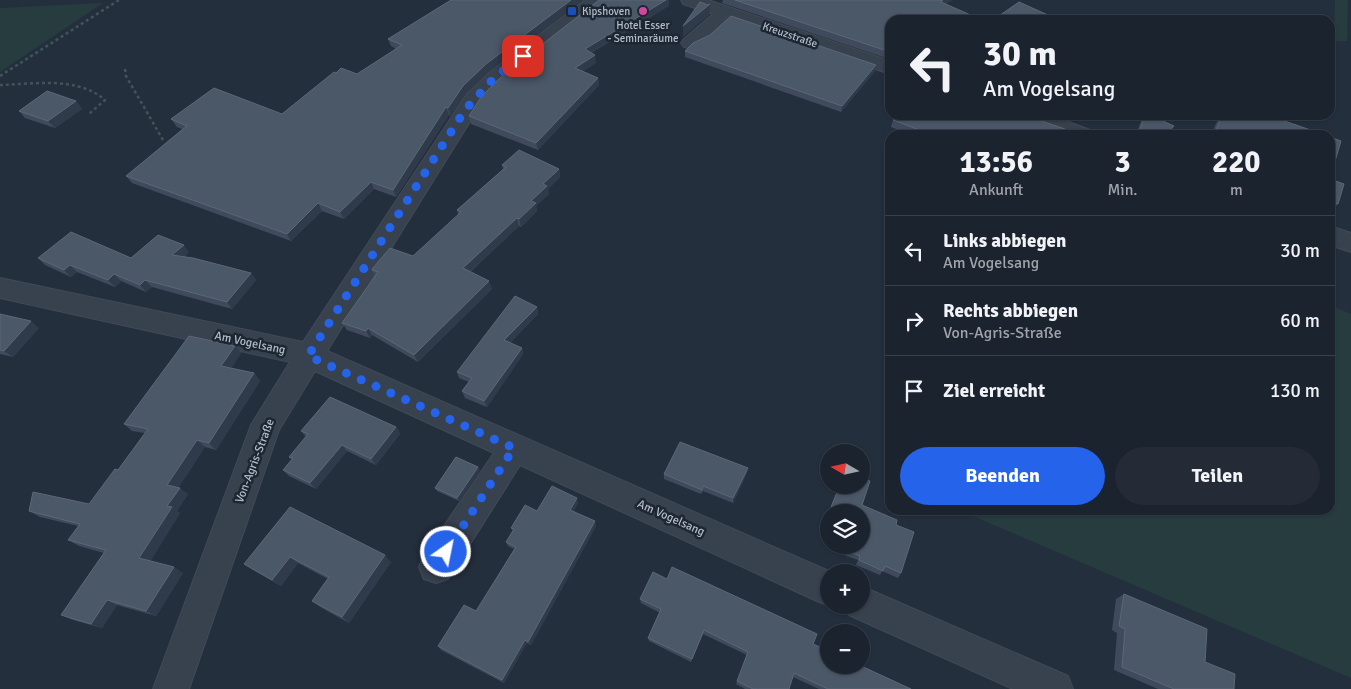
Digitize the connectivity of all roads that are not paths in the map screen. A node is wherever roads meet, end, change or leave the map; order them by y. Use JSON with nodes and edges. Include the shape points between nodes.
{"nodes":[{"id":1,"x":690,"y":0,"type":"edge"},
{"id":2,"x":585,"y":3,"type":"edge"},
{"id":3,"x":726,"y":13,"type":"junction"},
{"id":4,"x":691,"y":43,"type":"edge"},
{"id":5,"x":885,"y":66,"type":"edge"},
{"id":6,"x":1042,"y":120,"type":"edge"},
{"id":7,"x":1069,"y":130,"type":"edge"},
{"id":8,"x":1335,"y":237,"type":"edge"},
{"id":9,"x":1351,"y":244,"type":"edge"},
{"id":10,"x":0,"y":288,"type":"edge"},
{"id":11,"x":308,"y":356,"type":"junction"},
{"id":12,"x":514,"y":448,"type":"junction"},
{"id":13,"x":436,"y":567,"type":"dead end"},
{"id":14,"x":820,"y":584,"type":"edge"},
{"id":15,"x":870,"y":607,"type":"edge"},
{"id":16,"x":171,"y":689,"type":"edge"},
{"id":17,"x":1055,"y":689,"type":"edge"}],
"edges":[{"from":1,"to":3,"type":"street","name":"Kreuzstraße"},
{"from":2,"to":11,"type":"street","name":"Von-Agris-Straße","via":[[496,76],[469,105]]},
{"from":3,"to":4,"type":"street"},
{"from":3,"to":5,"type":"street","name":"Kreuzstraße"},
{"from":6,"to":7,"type":"street"},
{"from":8,"to":9,"type":"street"},
{"from":10,"to":11,"type":"street","name":"Am Vogelsang"},
{"from":11,"to":12,"type":"street","name":"Am Vogelsang"},
{"from":11,"to":16,"type":"street","name":"Von-Agris-Straße","via":[[266,425]]},
{"from":12,"to":13,"type":"street"},
{"from":12,"to":14,"type":"street","name":"Am Vogelsang"},
{"from":15,"to":17,"type":"street"}]}
